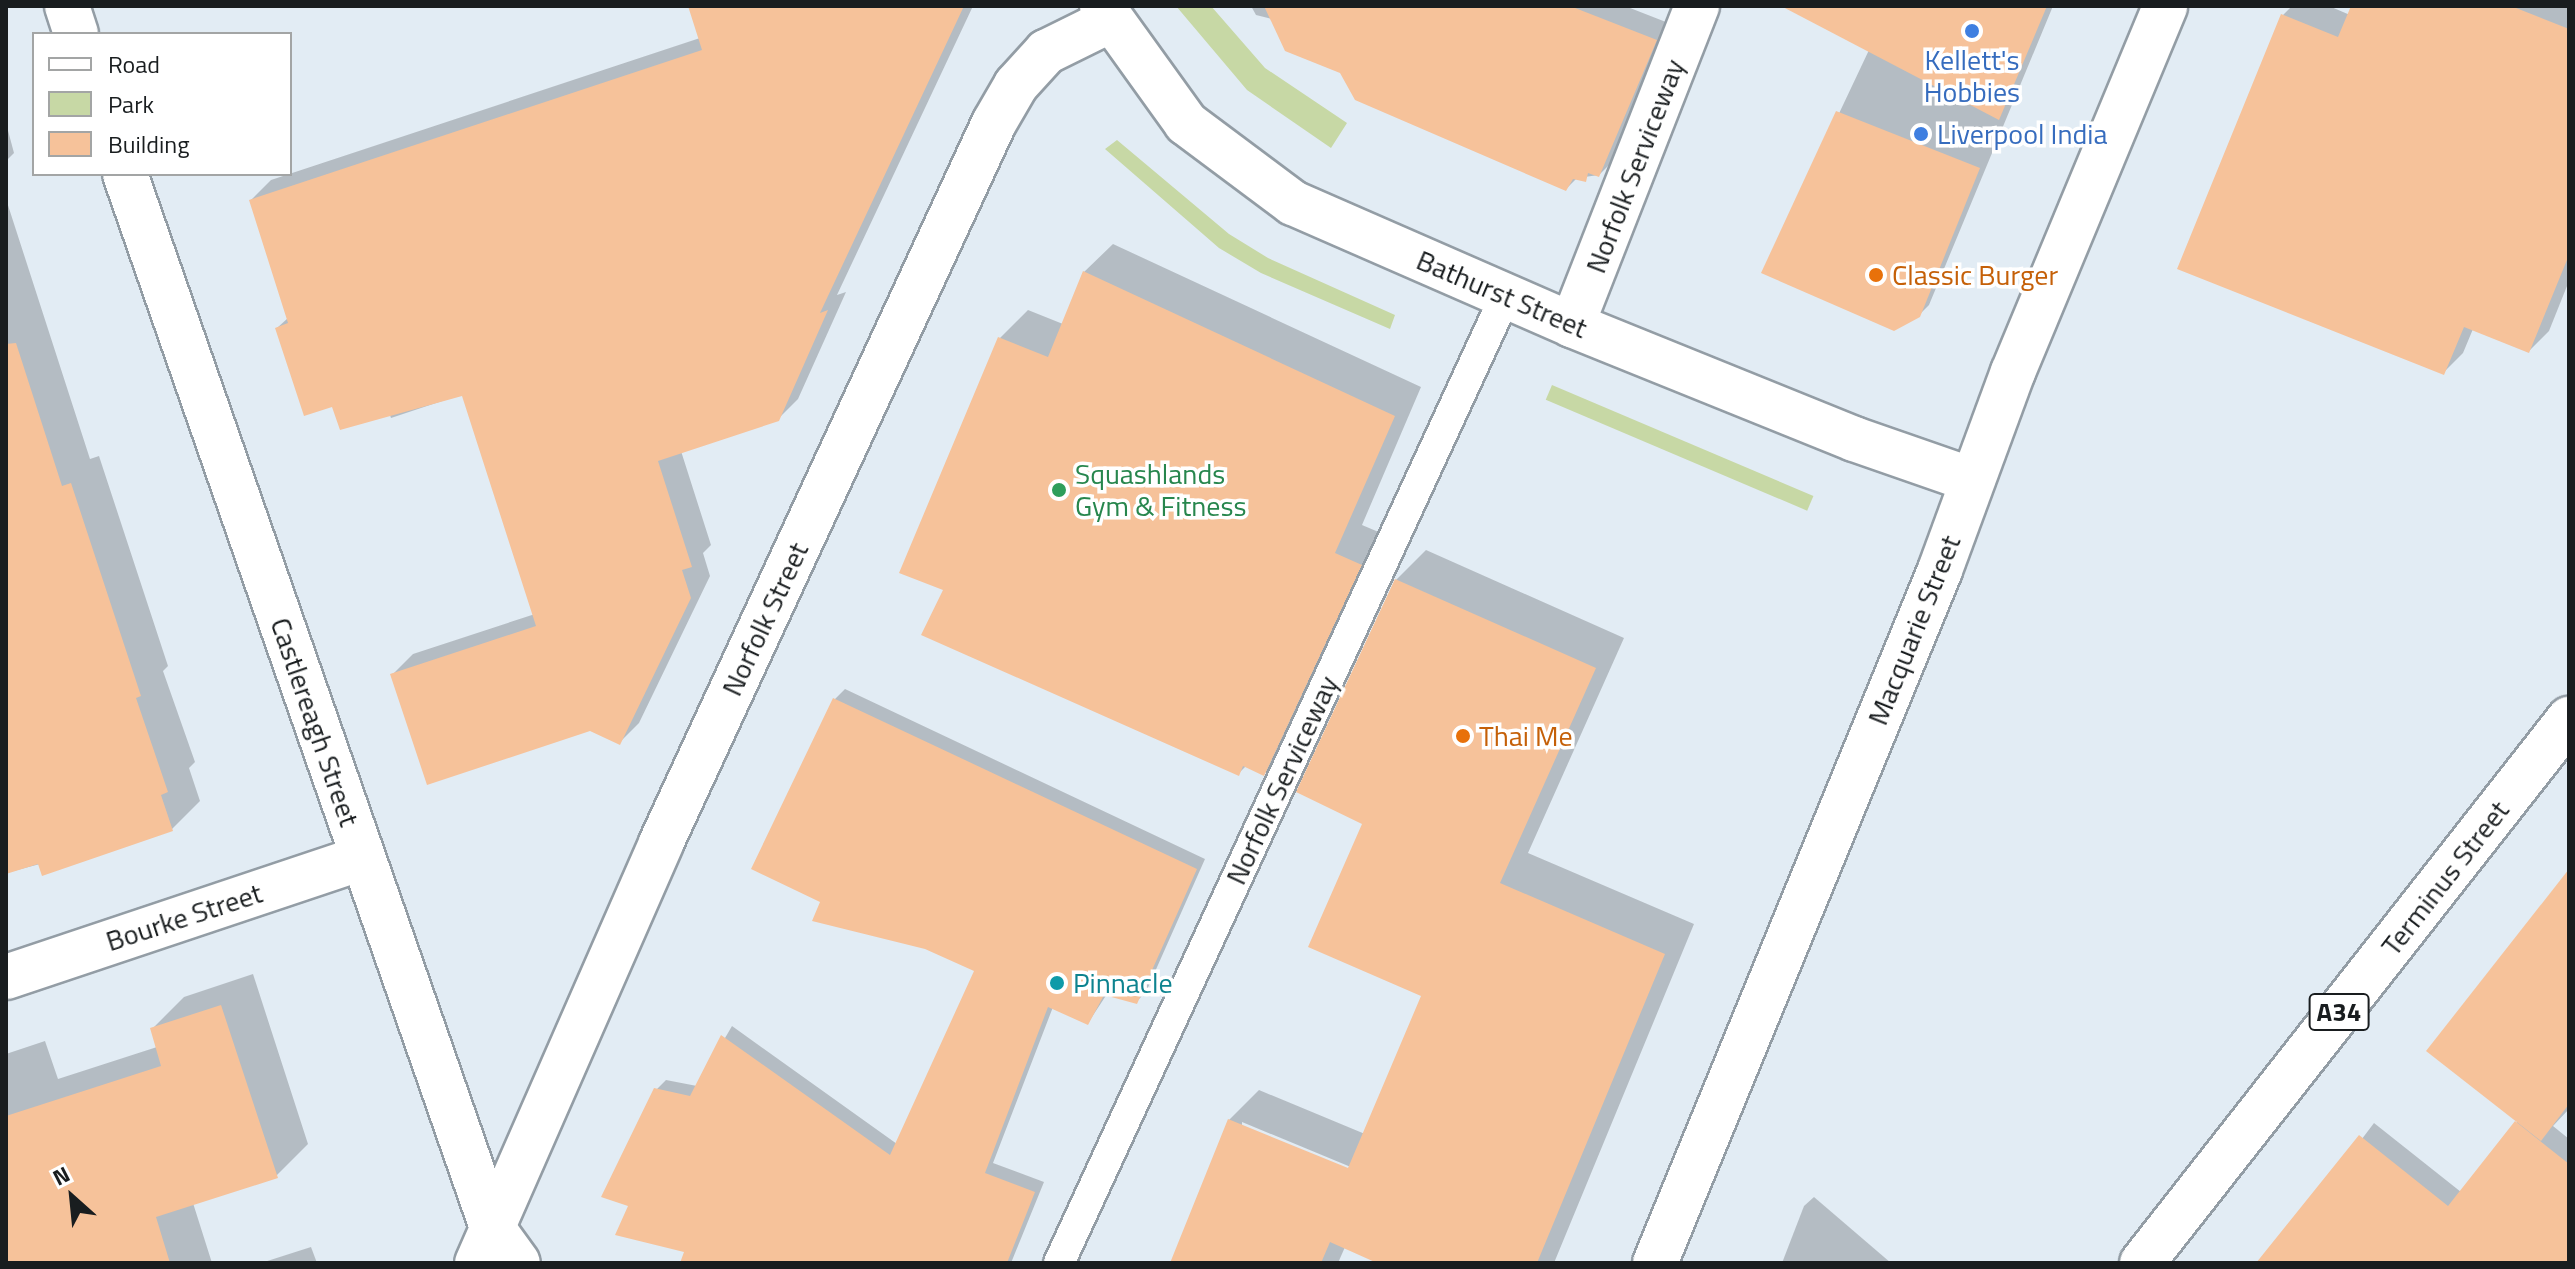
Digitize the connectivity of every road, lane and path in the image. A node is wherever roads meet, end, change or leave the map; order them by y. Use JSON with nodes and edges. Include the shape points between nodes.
{"nodes":[{"id":1,"x":67,"y":6,"type":"edge"},
{"id":2,"x":1697,"y":6,"type":"edge"},
{"id":3,"x":2165,"y":6,"type":"edge"},
{"id":4,"x":1105,"y":13,"type":"edge"},
{"id":5,"x":75,"y":32,"type":"edge"},
{"id":6,"x":126,"y":176,"type":"edge"},
{"id":7,"x":1505,"y":297,"type":"junction"},
{"id":8,"x":1572,"y":325,"type":"junction"},
{"id":9,"x":1972,"y":480,"type":"junction"},
{"id":10,"x":2569,"y":719,"type":"edge"},
{"id":11,"x":362,"y":858,"type":"junction"},
{"id":12,"x":6,"y":977,"type":"edge"},
{"id":13,"x":485,"y":1245,"type":"edge"},
{"id":14,"x":1658,"y":1260,"type":"edge"},
{"id":15,"x":518,"y":1263,"type":"edge"},
{"id":16,"x":1059,"y":1263,"type":"edge"},
{"id":17,"x":2142,"y":1263,"type":"edge"}],
"edges":[{"from":1,"to":5,"type":"main road"},
{"from":2,"to":8,"type":"main road","name":"Norfolk Serviceway"},
{"from":3,"to":9,"type":"main road","name":"Macquarie Street"},
{"from":4,"to":7,"type":"main road","name":"Bathurst Street","via":[[1186,123],[1240,167],[1293,203]]},
{"from":4,"to":13,"type":"main road","name":"Norfolk Street","via":[[1046,52],[1016,85],[994,123],[661,843]]},
{"from":6,"to":11,"type":"main road","name":"Castlereagh Street"},
{"from":7,"to":8,"type":"main road","name":"Bathurst Street"},
{"from":7,"to":16,"type":"lane","name":"Norfolk Serviceway"},
{"from":8,"to":9,"type":"main road","name":"Bathurst Street","via":[[1854,439]]},
{"from":9,"to":14,"type":"main road","name":"Macquarie Street","via":[[1936,581]]},
{"from":10,"to":17,"type":"main road","name":"Terminus Street","number":"A34"},
{"from":11,"to":12,"type":"main road","name":"Bourke Street"},
{"from":11,"to":13,"type":"main road","name":"Castlereagh Street"},
{"from":13,"to":15,"type":"main road","name":"Castlereagh Street"}]}
